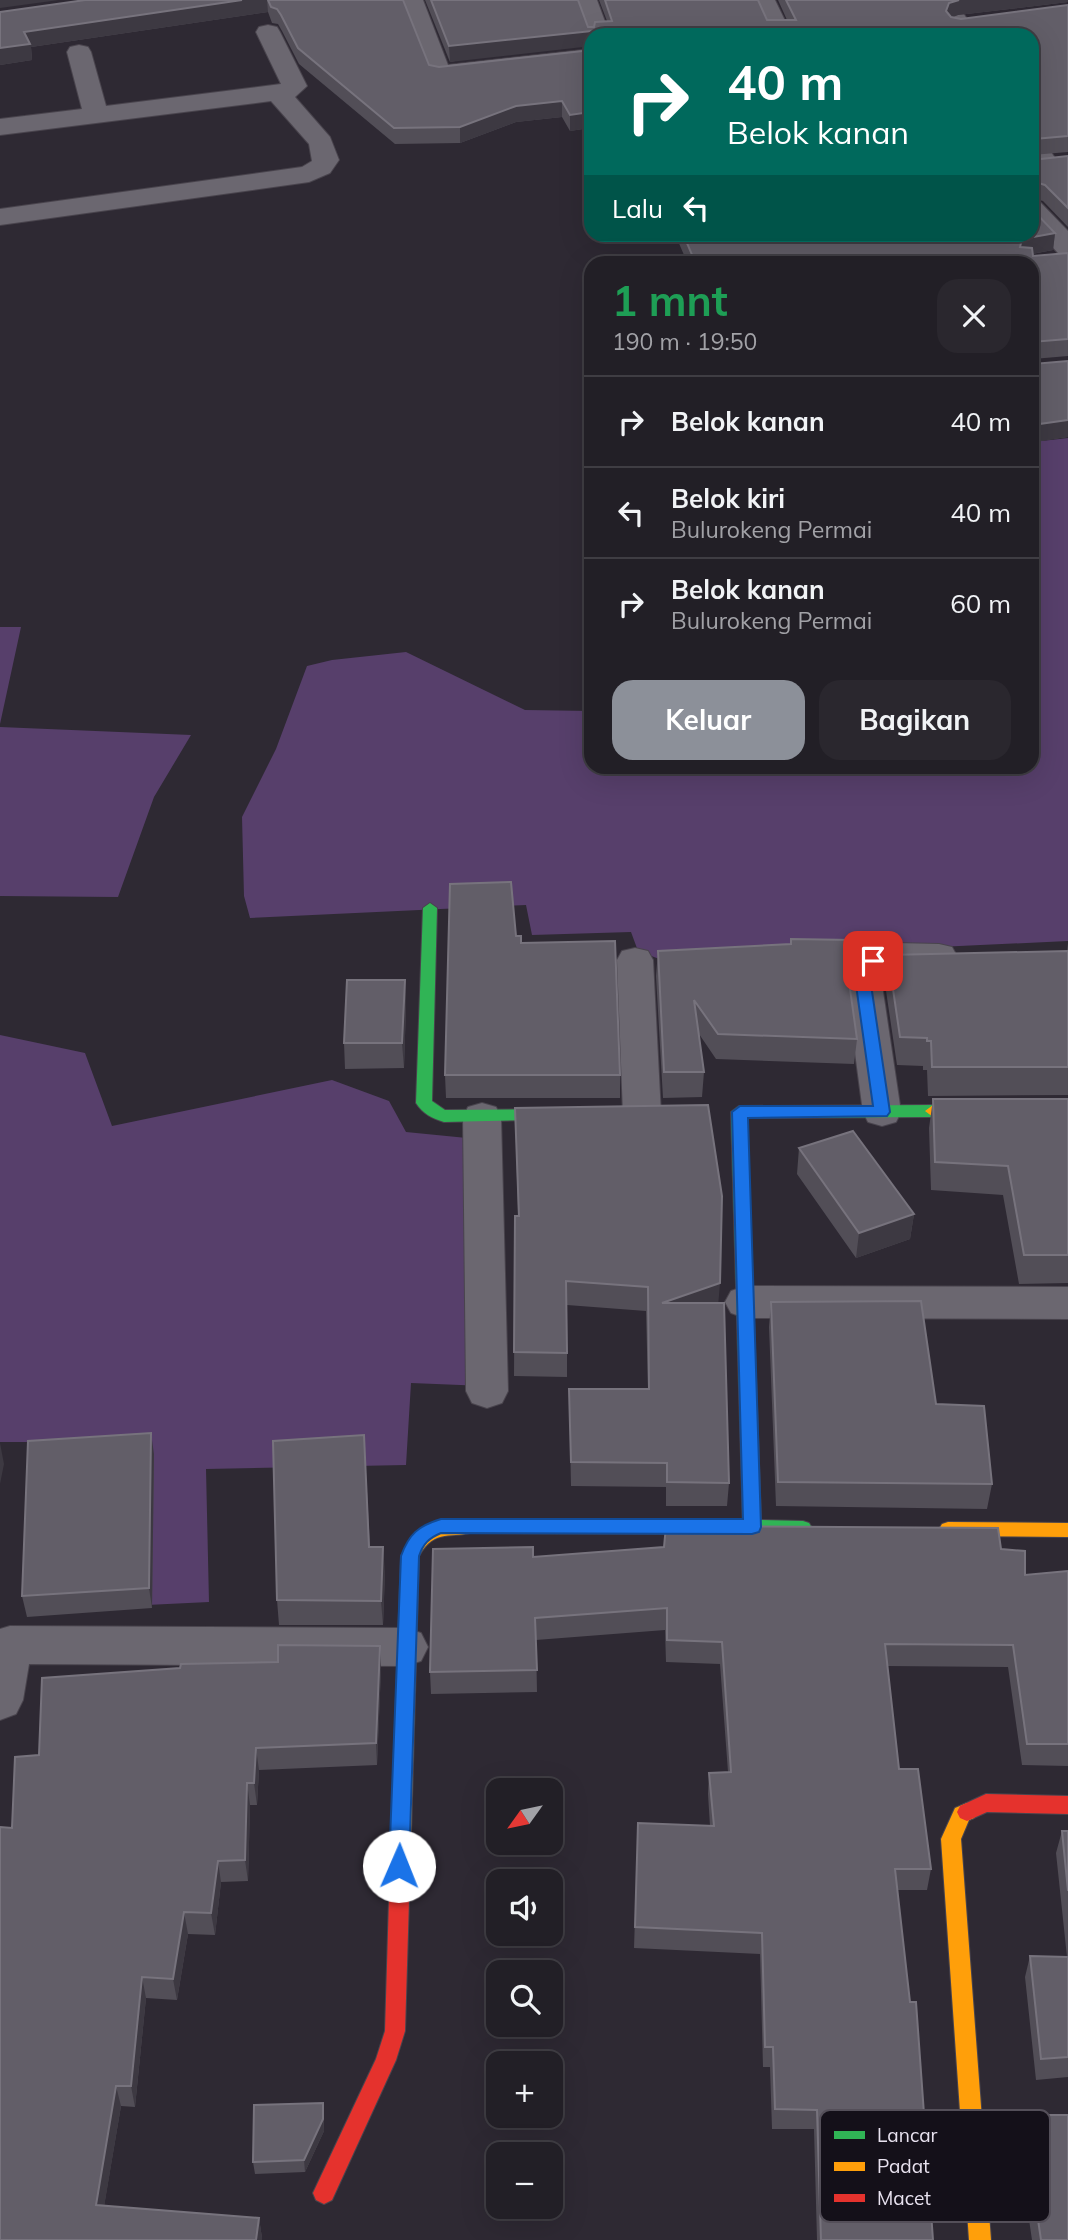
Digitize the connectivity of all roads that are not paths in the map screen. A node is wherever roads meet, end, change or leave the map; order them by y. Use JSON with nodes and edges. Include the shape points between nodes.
{"nodes":[{"id":1,"x":411,"y":0,"type":"edge"},
{"id":2,"x":585,"y":0,"type":"edge"},
{"id":3,"x":763,"y":0,"type":"edge"},
{"id":4,"x":943,"y":0,"type":"edge"},
{"id":5,"x":986,"y":21,"type":"edge"},
{"id":6,"x":595,"y":28,"type":"edge"},
{"id":7,"x":777,"y":28,"type":"edge"},
{"id":8,"x":961,"y":28,"type":"edge"},
{"id":9,"x":967,"y":28,"type":"edge"},
{"id":10,"x":268,"y":33,"type":"dead end"},
{"id":11,"x":79,"y":52,"type":"dead end"},
{"id":12,"x":584,"y":57,"type":"edge"},
{"id":13,"x":279,"y":94,"type":"junction"},
{"id":14,"x":96,"y":115,"type":"junction"},
{"id":15,"x":0,"y":127,"type":"edge"},
{"id":16,"x":1039,"y":216,"type":"edge"},
{"id":17,"x":0,"y":217,"type":"edge"},
{"id":18,"x":1068,"y":247,"type":"edge"},
{"id":19,"x":430,"y":908,"type":"dead end"},
{"id":20,"x":968,"y":956,"type":"edge"},
{"id":21,"x":635,"y":960,"type":"dead end"},
{"id":22,"x":1068,"y":1111,"type":"edge"},
{"id":23,"x":882,"y":1112,"type":"junction"},
{"id":24,"x":643,"y":1114,"type":"edge"},
{"id":25,"x":589,"y":1115,"type":"edge"},
{"id":26,"x":482,"y":1117,"type":"junction"},
{"id":27,"x":745,"y":1302,"type":"junction"},
{"id":28,"x":1068,"y":1303,"type":"edge"},
{"id":29,"x":488,"y":1391,"type":"dead end"},
{"id":30,"x":752,"y":1527,"type":"junction"},
{"id":31,"x":818,"y":1528,"type":"edge"},
{"id":32,"x":937,"y":1529,"type":"edge"},
{"id":33,"x":1068,"y":1530,"type":"edge"},
{"id":34,"x":5,"y":1645,"type":"edge"},
{"id":35,"x":405,"y":1647,"type":"junction"},
{"id":36,"x":0,"y":1700,"type":"edge"},
{"id":37,"x":1068,"y":1805,"type":"edge"},
{"id":38,"x":971,"y":2110,"type":"edge"},
{"id":39,"x":324,"y":2193,"type":"dead end"},
{"id":40,"x":979,"y":2222,"type":"edge"},
{"id":41,"x":980,"y":2240,"type":"edge"}],
"edges":[{"from":1,"to":12,"type":"street","via":[[439,73]]},
{"from":2,"to":6,"type":"street"},
{"from":3,"to":7,"type":"street"},
{"from":4,"to":8,"type":"street"},
{"from":5,"to":9,"type":"street"},
{"from":10,"to":13,"type":"street","via":[[293,86]]},
{"from":11,"to":14,"type":"street"},
{"from":13,"to":14,"type":"street"},
{"from":13,"to":17,"type":"street","via":[[321,142],[326,160],[309,174]]},
{"from":14,"to":15,"type":"street"},
{"from":16,"to":18,"type":"street"},
{"from":19,"to":26,"type":"street","via":[[424,1103],[438,1114]]},
{"from":20,"to":23,"type":"street","via":[[887,957],[866,968],[863,978]]},
{"from":21,"to":24,"type":"street"},
{"from":22,"to":23,"type":"street"},
{"from":23,"to":27,"type":"street","via":[[733,1112]]},
{"from":25,"to":26,"type":"street"},
{"from":26,"to":29,"type":"street"},
{"from":27,"to":28,"type":"street"},
{"from":27,"to":30,"type":"street"},
{"from":30,"to":31,"type":"street"},
{"from":30,"to":35,"type":"street","via":[[441,1526],[415,1542],[410,1556]]},
{"from":32,"to":33,"type":"street"},
{"from":34,"to":35,"type":"street"},
{"from":34,"to":36,"type":"street"},
{"from":35,"to":39,"type":"street","via":[[395,2031]]},
{"from":37,"to":38,"type":"street","via":[[986,1803],[962,1815],[951,1839]]},
{"from":40,"to":41,"type":"street"}]}
